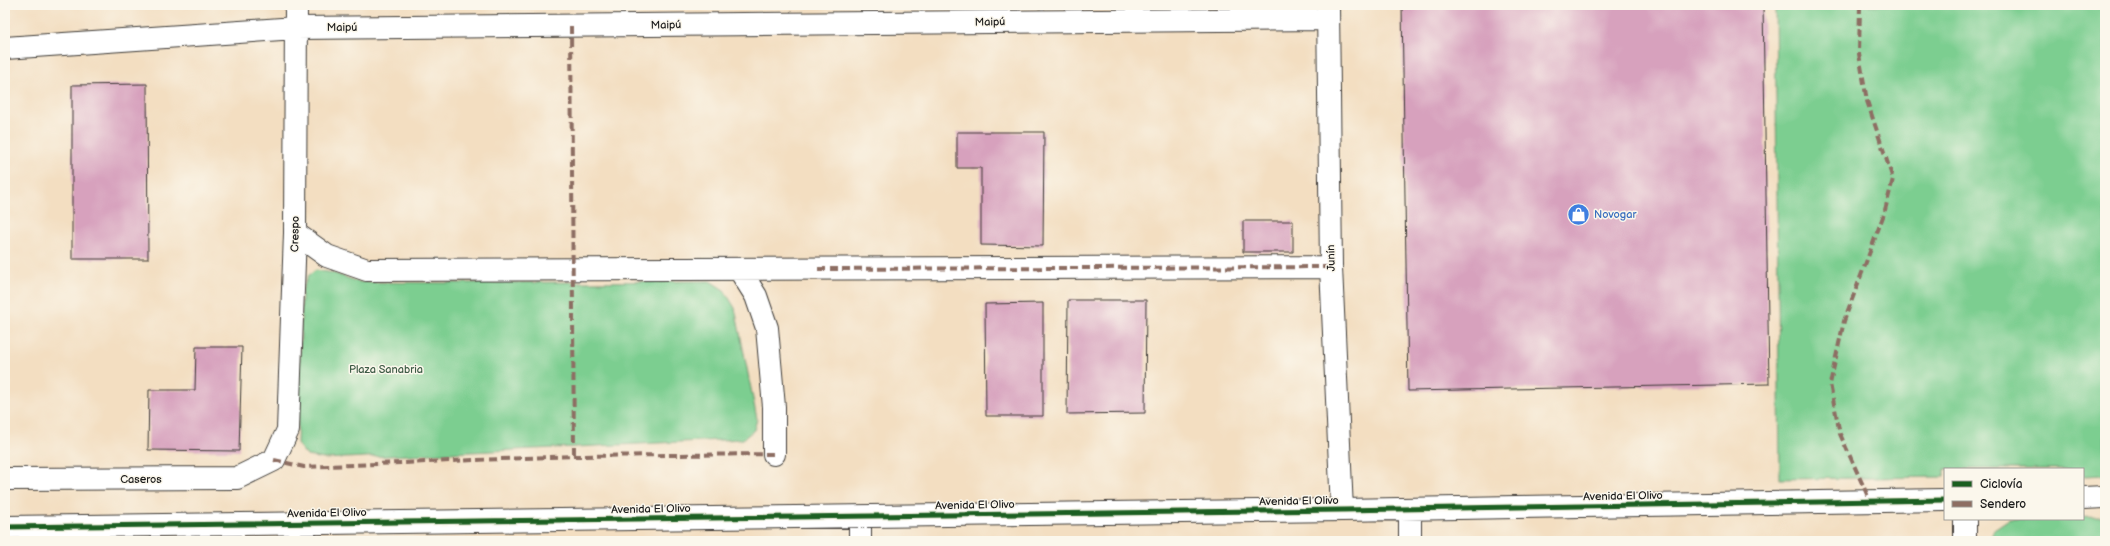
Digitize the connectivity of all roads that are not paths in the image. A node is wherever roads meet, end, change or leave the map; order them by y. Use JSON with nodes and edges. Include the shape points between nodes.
{"nodes":[{"id":1,"x":296,"y":5,"type":"edge"},
{"id":2,"x":1328,"y":12,"type":"edge"},
{"id":3,"x":296,"y":28,"type":"junction"},
{"id":4,"x":5,"y":48,"type":"edge"},
{"id":5,"x":295,"y":233,"type":"junction"},
{"id":6,"x":1330,"y":268,"type":"junction"},
{"id":7,"x":739,"y":269,"type":"junction"},
{"id":8,"x":774,"y":454,"type":"dead end"},
{"id":9,"x":274,"y":460,"type":"joint"},
{"id":10,"x":5,"y":479,"type":"edge"},
{"id":11,"x":2105,"y":497,"type":"edge"},
{"id":12,"x":2084,"y":498,"type":"edge"},
{"id":13,"x":1944,"y":500,"type":"edge"},
{"id":14,"x":1410,"y":509,"type":"junction"},
{"id":15,"x":1342,"y":510,"type":"junction"},
{"id":16,"x":860,"y":517,"type":"junction"},
{"id":17,"x":1965,"y":520,"type":"edge"},
{"id":18,"x":441,"y":531,"type":"edge"},
{"id":19,"x":12,"y":532,"type":"edge"},
{"id":20,"x":860,"y":541,"type":"edge"},
{"id":21,"x":1410,"y":541,"type":"edge"},
{"id":22,"x":1965,"y":541,"type":"edge"}],
"edges":[{"from":1,"to":3,"type":"street","name":"Crespo"},
{"from":2,"to":3,"type":"street","name":"Maipú"},
{"from":2,"to":6,"type":"street","name":"Junín"},
{"from":3,"to":4,"type":"street","name":"Maipú"},
{"from":3,"to":5,"type":"street","name":"Crespo"},
{"from":5,"to":7,"type":"street","via":[[327,256],[367,270]]},
{"from":5,"to":9,"type":"street","name":"Crespo","via":[[288,430]]},
{"from":6,"to":7,"type":"street"},
{"from":6,"to":15,"type":"street","name":"Junín"},
{"from":7,"to":8,"type":"street","via":[[756,296],[767,328],[774,407]]},
{"from":9,"to":10,"type":"street","name":"Caseros","via":[[237,478]]},
{"from":11,"to":12,"type":"street"},
{"from":13,"to":14,"type":"street","name":"Avenida El Olivo"},
{"from":14,"to":15,"type":"street","name":"Avenida El Olivo"},
{"from":14,"to":21,"type":"street"},
{"from":15,"to":16,"type":"street","name":"Avenida El Olivo"},
{"from":16,"to":18,"type":"street","name":"Avenida El Olivo"},
{"from":16,"to":20,"type":"street"},
{"from":17,"to":22,"type":"street"},
{"from":18,"to":19,"type":"street","name":"Avenida El Olivo"}]}
